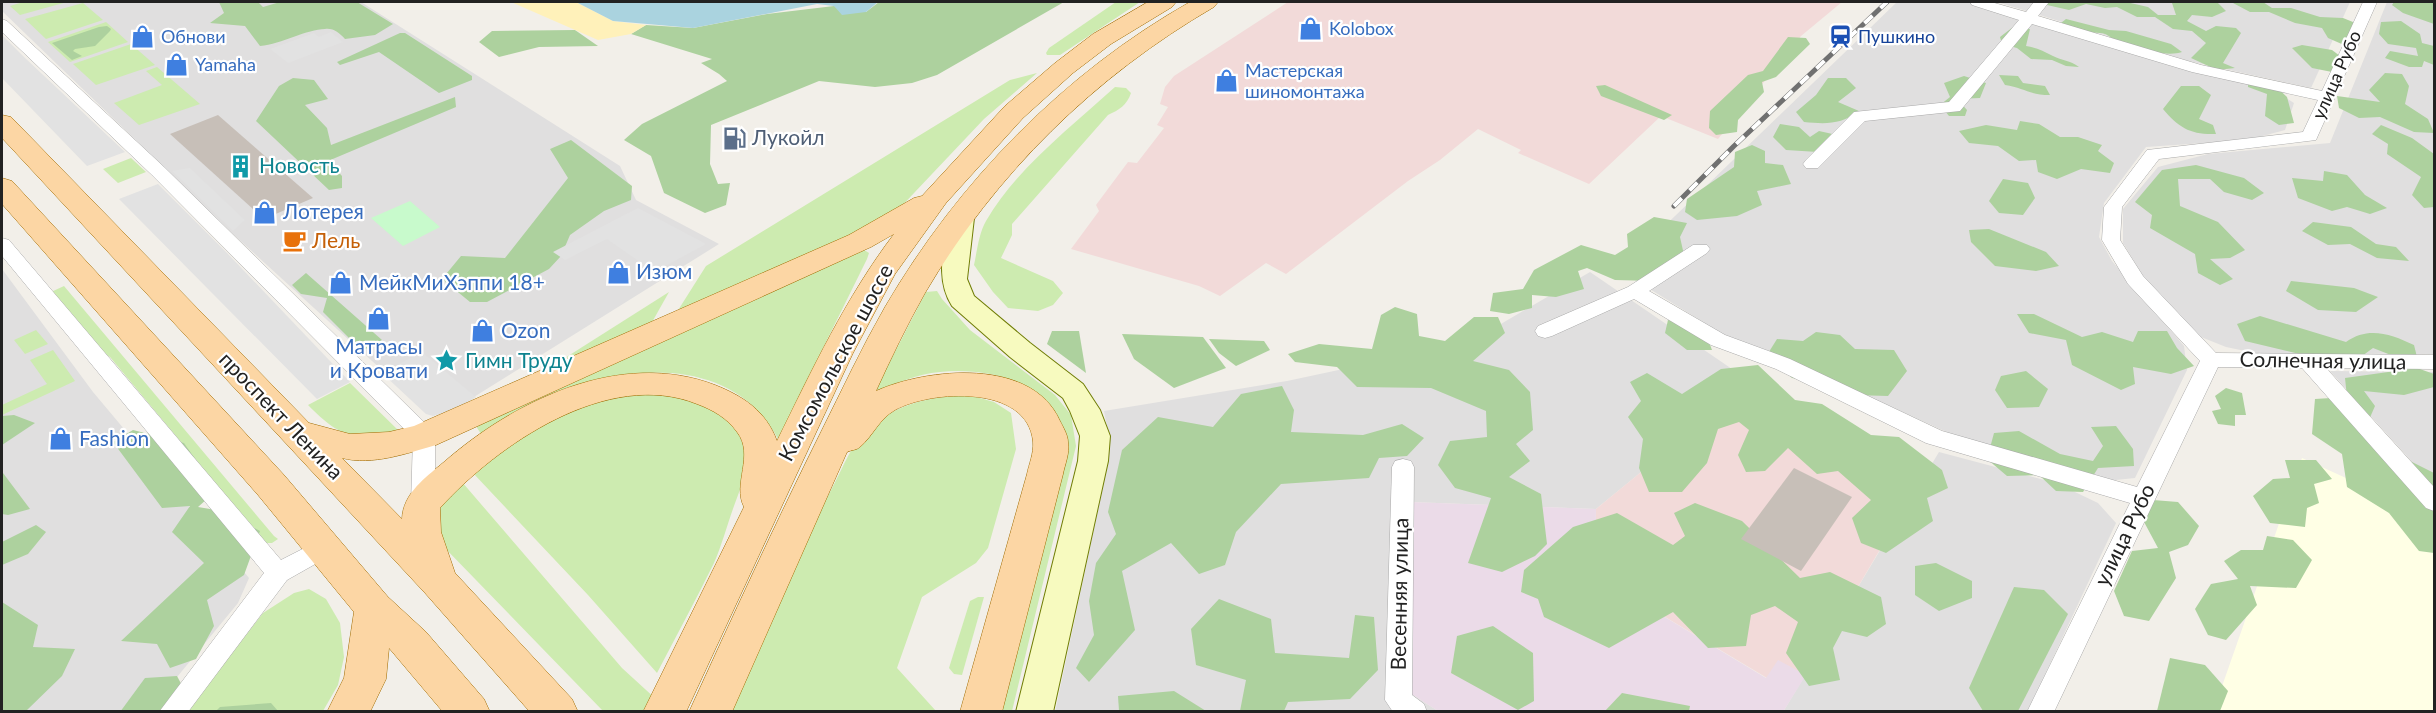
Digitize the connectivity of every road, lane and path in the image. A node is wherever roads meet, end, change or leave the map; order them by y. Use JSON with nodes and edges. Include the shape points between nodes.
{"nodes":[{"id":1,"x":1164,"y":2,"type":"edge"},
{"id":2,"x":1206,"y":2,"type":"edge"},
{"id":3,"x":1977,"y":2,"type":"edge"},
{"id":4,"x":2042,"y":2,"type":"edge"},
{"id":5,"x":2370,"y":2,"type":"edge"},
{"id":6,"x":2028,"y":18,"type":"junction"},
{"id":7,"x":2,"y":24,"type":"edge"},
{"id":8,"x":2328,"y":97,"type":"junction"},
{"id":9,"x":2,"y":123,"type":"edge"},
{"id":10,"x":1812,"y":164,"type":"dead end"},
{"id":11,"x":2,"y":187,"type":"edge"},
{"id":12,"x":936,"y":197,"type":"junction"},
{"id":13,"x":961,"y":218,"type":"junction"},
{"id":14,"x":2,"y":244,"type":"edge"},
{"id":15,"x":1700,"y":249,"type":"dead end"},
{"id":16,"x":1635,"y":291,"type":"junction"},
{"id":17,"x":1545,"y":331,"type":"dead end"},
{"id":18,"x":2211,"y":360,"type":"junction"},
{"id":19,"x":2308,"y":361,"type":"junction"},
{"id":20,"x":2434,"y":362,"type":"edge"},
{"id":21,"x":296,"y":432,"type":"junction"},
{"id":22,"x":424,"y":436,"type":"junction"},
{"id":23,"x":1403,"y":467,"type":"dead end"},
{"id":24,"x":809,"y":491,"type":"junction"},
{"id":25,"x":2144,"y":498,"type":"junction"},
{"id":26,"x":2434,"y":502,"type":"edge"},
{"id":27,"x":423,"y":504,"type":"junction"},
{"id":28,"x":756,"y":519,"type":"junction"},
{"id":29,"x":324,"y":547,"type":"junction"},
{"id":30,"x":278,"y":573,"type":"junction"},
{"id":31,"x":439,"y":582,"type":"junction"},
{"id":32,"x":374,"y":608,"type":"junction"},
{"id":33,"x":172,"y":711,"type":"edge"},
{"id":34,"x":348,"y":711,"type":"edge"},
{"id":35,"x":469,"y":711,"type":"edge"},
{"id":36,"x":557,"y":711,"type":"edge"},
{"id":37,"x":664,"y":711,"type":"edge"},
{"id":38,"x":710,"y":711,"type":"edge"},
{"id":39,"x":981,"y":711,"type":"edge"},
{"id":40,"x":1034,"y":711,"type":"edge"},
{"id":41,"x":1414,"y":711,"type":"edge"},
{"id":42,"x":2040,"y":711,"type":"edge"}],
"edges":[{"from":1,"to":12,"type":"main road","name":"Комсомольское шоссе","via":[[1102,39],[1056,75],[1014,112]]},
{"from":2,"to":13,"type":"main road","name":"Комсомольское шоссе","via":[[1131,48],[1093,77],[1042,124]]},
{"from":3,"to":6,"type":"street"},
{"from":4,"to":6,"type":"street"},
{"from":5,"to":8,"type":"street","name":"улица Рубо"},
{"from":6,"to":8,"type":"street","via":[[2198,69]]},
{"from":6,"to":10,"type":"street","via":[[1954,107],[1860,116]]},
{"from":7,"to":22,"type":"street","via":[[158,171]]},
{"from":8,"to":18,"type":"street","name":"улица Рубо","via":[[2310,136],[2153,154],[2114,207],[2111,240],[2135,280]]},
{"from":9,"to":21,"type":"main road","name":"проспект Ленина"},
{"from":11,"to":29,"type":"main road"},
{"from":12,"to":22,"type":"main road","via":[[860,241]]},
{"from":12,"to":28,"type":"main road","name":"Комсомольское шоссе","via":[[881,272]]},
{"from":13,"to":24,"type":"main road","name":"Комсомольское шоссе","via":[[899,311]]},
{"from":13,"to":40,"type":"main road","via":[[954,279],[962,300],[1073,391],[1095,436],[1093,461]]},
{"from":14,"to":30,"type":"street"},
{"from":15,"to":16,"type":"street"},
{"from":16,"to":17,"type":"street"},
{"from":16,"to":25,"type":"street","via":[[1718,340],[1783,364],[1934,436]]},
{"from":18,"to":19,"type":"street","name":"Солнечная улица"},
{"from":18,"to":25,"type":"street","name":"улица Рубо"},
{"from":19,"to":20,"type":"street","name":"Солнечная улица"},
{"from":19,"to":26,"type":"street"},
{"from":21,"to":22,"type":"main road","via":[[350,447],[389,445]]},
{"from":21,"to":31,"type":"main road","name":"проспект Ленина"},
{"from":22,"to":27,"type":"street"},
{"from":23,"to":41,"type":"street","name":"Весенняя улица","via":[[1398,700]]},
{"from":24,"to":38,"type":"main road","name":"Комсомольское шоссе"},
{"from":24,"to":39,"type":"main road","via":[[863,417],[883,402],[909,391],[969,384],[999,389],[1024,399],[1041,413],[1051,439],[1045,474]]},
{"from":25,"to":42,"type":"street","name":"улица Рубо"},
{"from":27,"to":28,"type":"main road","via":[[459,469],[526,420],[575,397],[612,387],[648,384],[684,387],[717,398],[736,408],[750,422],[762,452]]},
{"from":27,"to":31,"type":"main road","via":[[420,524]]},
{"from":28,"to":37,"type":"main road","name":"Комсомольское шоссе"},
{"from":29,"to":30,"type":"street"},
{"from":29,"to":32,"type":"main road"},
{"from":30,"to":33,"type":"street"},
{"from":31,"to":36,"type":"main road","name":"проспект Ленина"},
{"from":32,"to":34,"type":"main road","via":[[365,679]]},
{"from":32,"to":35,"type":"main road","via":[[412,644]]}]}
